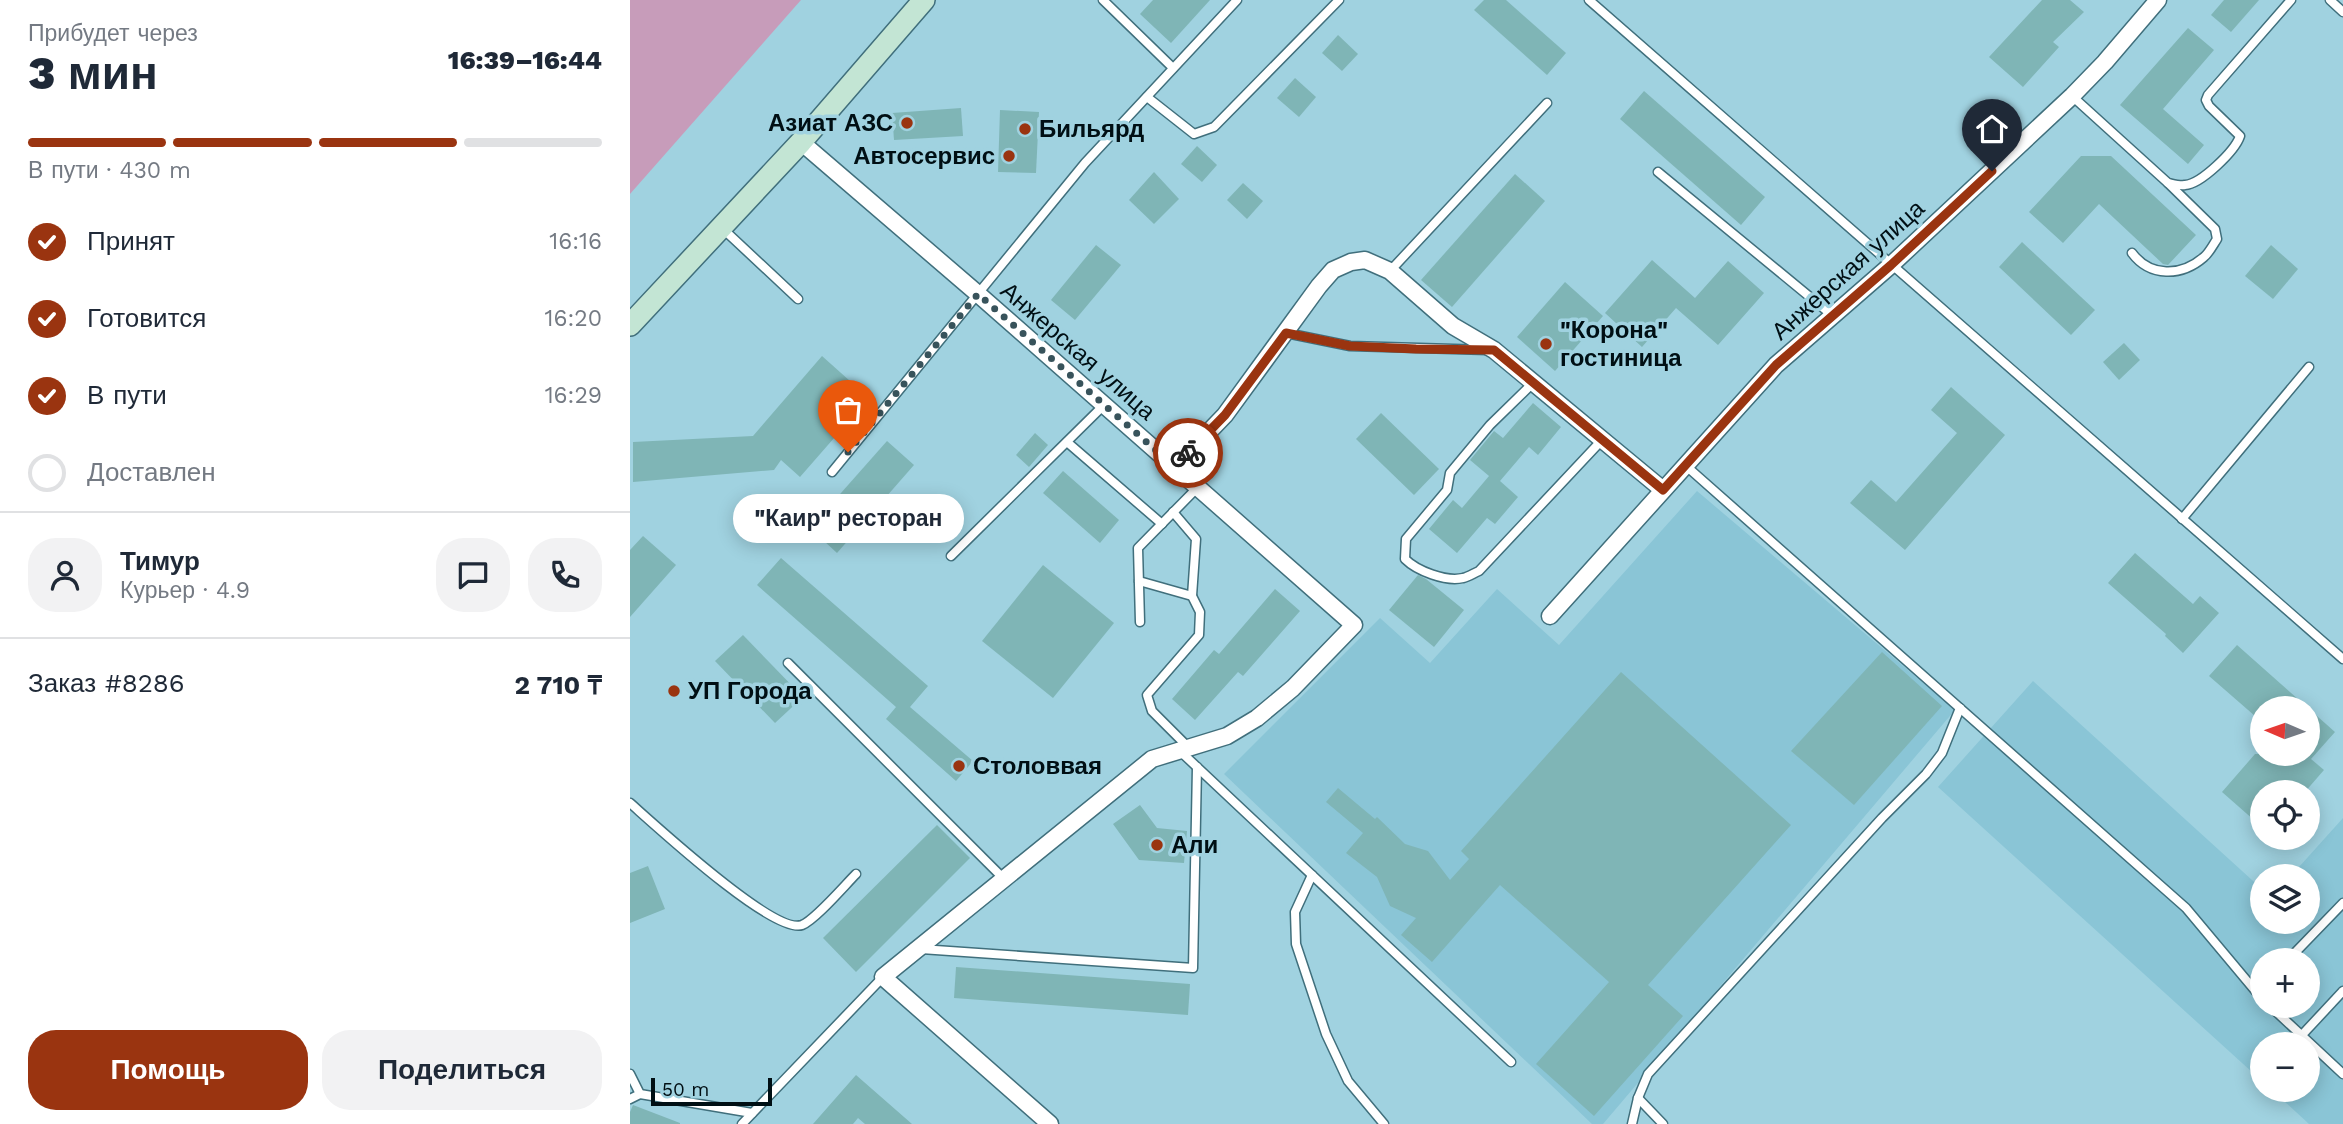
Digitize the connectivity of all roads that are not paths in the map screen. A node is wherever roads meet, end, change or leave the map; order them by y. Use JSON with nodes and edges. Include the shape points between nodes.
{"nodes":[{"id":1,"x":924,"y":0,"type":"edge"},
{"id":2,"x":1103,"y":0,"type":"edge"},
{"id":3,"x":1237,"y":0,"type":"edge"},
{"id":4,"x":1339,"y":0,"type":"edge"},
{"id":5,"x":1589,"y":0,"type":"edge"},
{"id":6,"x":2158,"y":0,"type":"edge"},
{"id":7,"x":2291,"y":0,"type":"edge"},
{"id":8,"x":2330,"y":0,"type":"edge"},
{"id":9,"x":2343,"y":12,"type":"edge"},
{"id":10,"x":1172,"y":68,"type":"junction"},
{"id":11,"x":2072,"y":96,"type":"junction"},
{"id":12,"x":1147,"y":97,"type":"junction"},
{"id":13,"x":1547,"y":103,"type":"dead end"},
{"id":14,"x":801,"y":142,"type":"junction"},
{"id":15,"x":1658,"y":172,"type":"dead end"},
{"id":16,"x":2168,"y":183,"type":"junction"},
{"id":17,"x":721,"y":227,"type":"junction"},
{"id":18,"x":2132,"y":253,"type":"dead end"},
{"id":19,"x":1891,"y":265,"type":"junction"},
{"id":20,"x":1390,"y":271,"type":"junction"},
{"id":21,"x":978,"y":294,"type":"junction"},
{"id":22,"x":798,"y":299,"type":"dead end"},
{"id":23,"x":1833,"y":316,"type":"junction"},
{"id":24,"x":630,"y":325,"type":"edge"},
{"id":25,"x":1286,"y":333,"type":"junction"},
{"id":26,"x":1494,"y":350,"type":"junction"},
{"id":27,"x":2309,"y":367,"type":"dead end"},
{"id":28,"x":1533,"y":383,"type":"junction"},
{"id":29,"x":1104,"y":405,"type":"junction"},
{"id":30,"x":1602,"y":440,"type":"junction"},
{"id":31,"x":1067,"y":442,"type":"junction"},
{"id":32,"x":1685,"y":466,"type":"junction"},
{"id":33,"x":1175,"y":467,"type":"junction"},
{"id":34,"x":832,"y":472,"type":"dead end"},
{"id":35,"x":1198,"y":487,"type":"junction"},
{"id":36,"x":1663,"y":490,"type":"junction"},
{"id":37,"x":1173,"y":512,"type":"junction"},
{"id":38,"x":2182,"y":519,"type":"junction"},
{"id":39,"x":1161,"y":524,"type":"junction"},
{"id":40,"x":951,"y":556,"type":"dead end"},
{"id":41,"x":1139,"y":580,"type":"junction"},
{"id":42,"x":1192,"y":596,"type":"junction"},
{"id":43,"x":1550,"y":616,"type":"dead end"},
{"id":44,"x":1139,"y":622,"type":"dead end"},
{"id":45,"x":2343,"y":659,"type":"edge"},
{"id":46,"x":788,"y":663,"type":"dead end"},
{"id":47,"x":1960,"y":708,"type":"junction"},
{"id":48,"x":1185,"y":750,"type":"junction"},
{"id":49,"x":1197,"y":767,"type":"junction"},
{"id":50,"x":630,"y":803,"type":"edge"},
{"id":51,"x":856,"y":874,"type":"dead end"},
{"id":52,"x":1312,"y":875,"type":"junction"},
{"id":53,"x":1004,"y":879,"type":"junction"},
{"id":54,"x":2343,"y":903,"type":"edge"},
{"id":55,"x":2300,"y":948,"type":"edge"},
{"id":56,"x":919,"y":949,"type":"junction"},
{"id":57,"x":883,"y":977,"type":"junction"},
{"id":58,"x":2250,"y":986,"type":"edge"},
{"id":59,"x":2343,"y":991,"type":"edge"},
{"id":60,"x":2282,"y":1018,"type":"edge"},
{"id":61,"x":2297,"y":1032,"type":"edge"},
{"id":62,"x":2305,"y":1032,"type":"edge"},
{"id":63,"x":2320,"y":1053,"type":"edge"},
{"id":64,"x":1511,"y":1062,"type":"dead end"},
{"id":65,"x":2342,"y":1073,"type":"edge"},
{"id":66,"x":630,"y":1074,"type":"edge"},
{"id":67,"x":640,"y":1094,"type":"junction"},
{"id":68,"x":1638,"y":1098,"type":"junction"},
{"id":69,"x":630,"y":1099,"type":"edge"},
{"id":70,"x":752,"y":1113,"type":"junction"},
{"id":71,"x":742,"y":1124,"type":"edge"},
{"id":72,"x":1050,"y":1124,"type":"edge"},
{"id":73,"x":1384,"y":1124,"type":"edge"},
{"id":74,"x":1632,"y":1124,"type":"edge"},
{"id":75,"x":1662,"y":1124,"type":"edge"}],
"edges":[{"from":1,"to":14,"type":"main road"},
{"from":2,"to":10,"type":"lane"},
{"from":3,"to":10,"type":"lane"},
{"from":4,"to":12,"type":"lane","via":[[1214,127],[1194,134]]},
{"from":5,"to":19,"type":"lane"},
{"from":6,"to":11,"type":"street","name":"Анжерская улица"},
{"from":7,"to":16,"type":"lane","via":[[2208,94],[2209,106],[2240,136],[2237,145],[2199,181]]},
{"from":8,"to":9,"type":"lane"},
{"from":10,"to":12,"type":"lane"},
{"from":11,"to":16,"type":"lane"},
{"from":11,"to":19,"type":"street","name":"Анжерская улица"},
{"from":12,"to":21,"type":"lane"},
{"from":13,"to":20,"type":"lane"},
{"from":14,"to":17,"type":"main road"},
{"from":14,"to":21,"type":"street","name":"Анжерская улица"},
{"from":15,"to":23,"type":"lane"},
{"from":16,"to":18,"type":"lane","via":[[2215,229],[2217,239],[2204,257],[2180,271],[2152,270]]},
{"from":17,"to":22,"type":"lane"},
{"from":17,"to":24,"type":"main road"},
{"from":19,"to":23,"type":"street","name":"Анжерская улица"},
{"from":19,"to":38,"type":"lane"},
{"from":20,"to":25,"type":"street","via":[[1365,260],[1333,270]]},
{"from":20,"to":26,"type":"street","via":[[1453,326]]},
{"from":21,"to":29,"type":"street","name":"Анжерская улица"},
{"from":21,"to":34,"type":"lane"},
{"from":23,"to":32,"type":"street","name":"Анжерская улица","via":[[1776,365]]},
{"from":25,"to":26,"type":"lane","via":[[1350,346]]},
{"from":25,"to":33,"type":"street","via":[[1225,415]]},
{"from":26,"to":28,"type":"street"},
{"from":27,"to":38,"type":"lane"},
{"from":28,"to":30,"type":"street"},
{"from":28,"to":30,"type":"lane","via":[[1450,473],[1447,490],[1406,539],[1405,559],[1412,566],[1443,577],[1462,578],[1479,571]]},
{"from":29,"to":31,"type":"lane"},
{"from":29,"to":33,"type":"street","name":"Анжерская улица"},
{"from":30,"to":36,"type":"street"},
{"from":31,"to":39,"type":"lane"},
{"from":31,"to":40,"type":"lane"},
{"from":32,"to":36,"type":"street","name":"Анжерская улица"},
{"from":32,"to":47,"type":"lane"},
{"from":33,"to":35,"type":"street","name":"Анжерская улица"},
{"from":35,"to":37,"type":"lane"},
{"from":35,"to":48,"type":"street","name":"Анжерская улица","via":[[1354,625],[1293,688],[1256,718],[1227,736]]},
{"from":36,"to":43,"type":"street","name":"Анжерская улица"},
{"from":37,"to":39,"type":"lane"},
{"from":37,"to":42,"type":"lane","via":[[1196,539]]},
{"from":38,"to":45,"type":"lane"},
{"from":39,"to":41,"type":"lane","via":[[1138,548]]},
{"from":41,"to":42,"type":"lane"},
{"from":41,"to":44,"type":"lane"},
{"from":42,"to":48,"type":"lane","via":[[1200,612],[1199,635],[1147,695],[1152,710]]},
{"from":46,"to":53,"type":"lane"},
{"from":47,"to":58,"type":"lane","via":[[2186,908]]},
{"from":47,"to":68,"type":"lane","via":[[1942,753],[1926,774],[1648,1074]]},
{"from":48,"to":49,"type":"lane"},
{"from":48,"to":53,"type":"street","via":[[1152,759]]},
{"from":49,"to":52,"type":"lane"},
{"from":49,"to":56,"type":"lane","via":[[1193,968]]},
{"from":50,"to":51,"type":"lane","via":[[697,863],[791,926],[812,918]]},
{"from":52,"to":64,"type":"lane"},
{"from":52,"to":73,"type":"lane","via":[[1295,912],[1296,944],[1326,1034],[1348,1081]]},
{"from":53,"to":56,"type":"street"},
{"from":54,"to":55,"type":"lane"},
{"from":56,"to":57,"type":"street"},
{"from":57,"to":70,"type":"lane"},
{"from":57,"to":72,"type":"street"},
{"from":59,"to":62,"type":"lane"},
{"from":60,"to":61,"type":"lane"},
{"from":63,"to":65,"type":"lane"},
{"from":66,"to":67,"type":"lane"},
{"from":67,"to":69,"type":"lane"},
{"from":67,"to":70,"type":"lane"},
{"from":68,"to":74,"type":"lane"},
{"from":68,"to":75,"type":"lane"},
{"from":70,"to":71,"type":"lane"}]}
